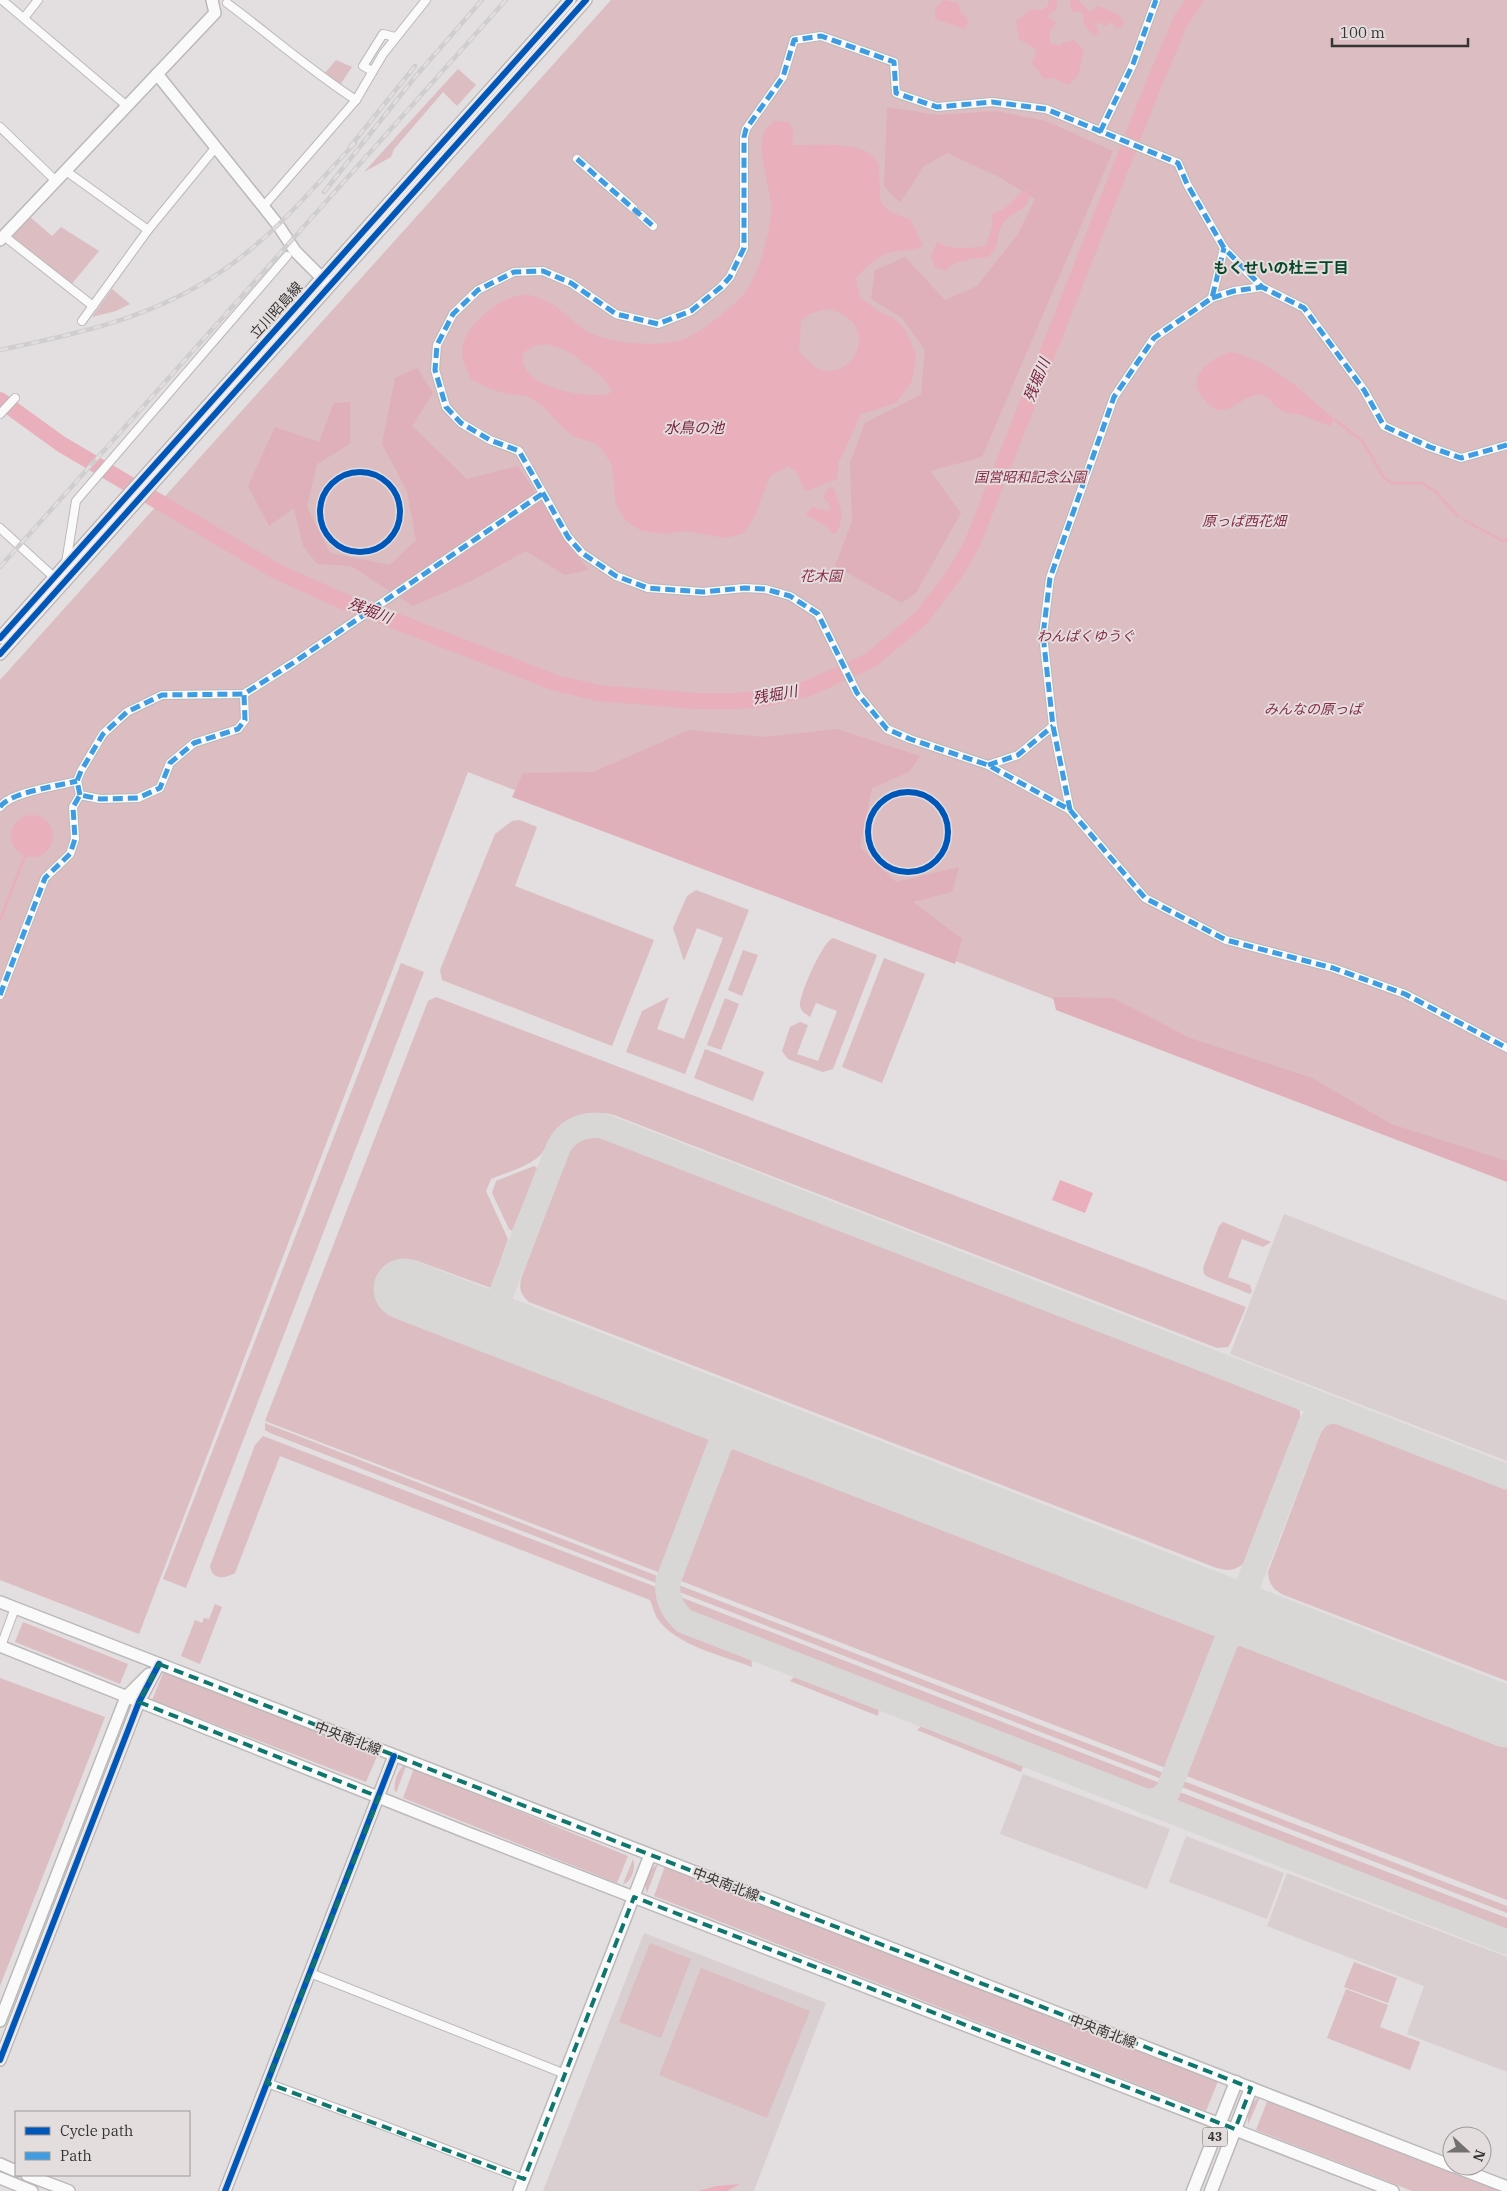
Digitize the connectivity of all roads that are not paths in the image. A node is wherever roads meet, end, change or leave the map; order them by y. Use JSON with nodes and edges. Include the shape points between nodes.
{"nodes":[{"id":1,"x":2,"y":0,"type":"edge"},
{"id":2,"x":38,"y":0,"type":"edge"},
{"id":3,"x":212,"y":0,"type":"edge"},
{"id":4,"x":426,"y":0,"type":"edge"},
{"id":5,"x":570,"y":0,"type":"edge"},
{"id":6,"x":586,"y":0,"type":"edge"},
{"id":7,"x":1156,"y":0,"type":"edge"},
{"id":8,"x":229,"y":1,"type":"edge"},
{"id":9,"x":215,"y":14,"type":"junction"},
{"id":10,"x":24,"y":18,"type":"junction"},
{"id":11,"x":157,"y":74,"type":"junction"},
{"id":12,"x":356,"y":100,"type":"junction"},
{"id":13,"x":127,"y":106,"type":"junction"},
{"id":14,"x":0,"y":127,"type":"edge"},
{"id":15,"x":1100,"y":132,"type":"junction"},
{"id":16,"x":216,"y":147,"type":"junction"},
{"id":17,"x":577,"y":159,"type":"dead end"},
{"id":18,"x":66,"y":170,"type":"junction"},
{"id":19,"x":56,"y":181,"type":"junction"},
{"id":20,"x":263,"y":207,"type":"junction"},
{"id":21,"x":633,"y":208,"type":"dead end"},
{"id":22,"x":641,"y":215,"type":"dead end"},
{"id":23,"x":653,"y":226,"type":"dead end"},
{"id":24,"x":148,"y":230,"type":"junction"},
{"id":25,"x":2,"y":238,"type":"edge"},
{"id":26,"x":1224,"y":248,"type":"junction"},
{"id":27,"x":287,"y":256,"type":"dead end"},
{"id":28,"x":326,"y":282,"type":"junction"},
{"id":29,"x":1262,"y":287,"type":"junction"},
{"id":30,"x":1212,"y":298,"type":"junction"},
{"id":31,"x":93,"y":306,"type":"junction"},
{"id":32,"x":82,"y":321,"type":"dead end"},
{"id":33,"x":15,"y":398,"type":"dead end"},
{"id":34,"x":1,"y":414,"type":"edge"},
{"id":35,"x":1507,"y":445,"type":"edge"},
{"id":36,"x":542,"y":494,"type":"junction"},
{"id":37,"x":124,"y":507,"type":"junction"},
{"id":38,"x":0,"y":528,"type":"edge"},
{"id":39,"x":66,"y":563,"type":"junction"},
{"id":40,"x":58,"y":581,"type":"junction"},
{"id":41,"x":0,"y":638,"type":"edge"},
{"id":42,"x":0,"y":654,"type":"edge"},
{"id":43,"x":244,"y":694,"type":"junction"},
{"id":44,"x":1053,"y":726,"type":"junction"},
{"id":45,"x":988,"y":765,"type":"junction"},
{"id":46,"x":77,"y":781,"type":"junction"},
{"id":47,"x":80,"y":795,"type":"junction"},
{"id":48,"x":0,"y":807,"type":"edge"},
{"id":49,"x":1070,"y":810,"type":"junction"},
{"id":50,"x":0,"y":996,"type":"edge"},
{"id":51,"x":1507,"y":1048,"type":"edge"},
{"id":52,"x":0,"y":1602,"type":"edge"},
{"id":53,"x":15,"y":1608,"type":"junction"},
{"id":54,"x":0,"y":1646,"type":"edge"},
{"id":55,"x":160,"y":1664,"type":"junction"},
{"id":56,"x":126,"y":1697,"type":"junction"},
{"id":57,"x":139,"y":1702,"type":"junction"},
{"id":58,"x":394,"y":1756,"type":"junction"},
{"id":59,"x":378,"y":1797,"type":"junction"},
{"id":60,"x":650,"y":1855,"type":"junction"},
{"id":61,"x":634,"y":1897,"type":"junction"},
{"id":62,"x":310,"y":1973,"type":"junction"},
{"id":63,"x":0,"y":2021,"type":"edge"},
{"id":64,"x":0,"y":2060,"type":"edge"},
{"id":65,"x":565,"y":2074,"type":"junction"},
{"id":66,"x":1236,"y":2082,"type":"junction"},
{"id":67,"x":267,"y":2083,"type":"junction"},
{"id":68,"x":1251,"y":2088,"type":"junction"},
{"id":69,"x":1220,"y":2123,"type":"junction"},
{"id":70,"x":1235,"y":2129,"type":"junction"},
{"id":71,"x":1442,"y":2162,"type":"edge"},
{"id":72,"x":0,"y":2164,"type":"edge"},
{"id":73,"x":15,"y":2171,"type":"edge"},
{"id":74,"x":30,"y":2176,"type":"edge"},
{"id":75,"x":1478,"y":2176,"type":"edge"},
{"id":76,"x":0,"y":2178,"type":"edge"},
{"id":77,"x":524,"y":2179,"type":"junction"},
{"id":78,"x":1507,"y":2187,"type":"edge"},
{"id":79,"x":32,"y":2191,"type":"edge"},
{"id":80,"x":69,"y":2191,"type":"edge"},
{"id":81,"x":225,"y":2191,"type":"edge"},
{"id":82,"x":519,"y":2191,"type":"edge"},
{"id":83,"x":1194,"y":2191,"type":"edge"},
{"id":84,"x":1211,"y":2191,"type":"edge"},
{"id":85,"x":1393,"y":2191,"type":"edge"}],
"edges":[{"from":1,"to":10,"type":"street"},
{"from":2,"to":10,"type":"street"},
{"from":3,"to":9,"type":"main road"},
{"from":4,"to":12,"type":"street","via":[[372,71]]},
{"from":5,"to":28,"type":"main road","name":"立川昭島線"},
{"from":6,"to":28,"type":"main road","name":"立川昭島線"},
{"from":7,"to":15,"type":"street","via":[[1133,64]]},
{"from":8,"to":9,"type":"street"},
{"from":8,"to":12,"type":"street","via":[[316,74]]},
{"from":9,"to":11,"type":"main road"},
{"from":10,"to":13,"type":"street"},
{"from":11,"to":13,"type":"main road"},
{"from":11,"to":16,"type":"main road"},
{"from":12,"to":20,"type":"street"},
{"from":13,"to":18,"type":"main road"},
{"from":14,"to":19,"type":"street"},
{"from":15,"to":26,"type":"street","via":[[1178,163]]},
{"from":15,"to":36,"type":"street","via":[[1046,109],[992,102],[937,107],[896,94],[894,62],[821,36],[794,40],[783,77],[746,129],[744,137],[744,248],[730,278],[691,312],[658,324],[616,314],[571,283],[544,271],[529,271],[514,272],[478,290],[452,314],[437,345],[435,370],[446,407],[460,423],[519,451]]},
{"from":16,"to":20,"type":"main road"},
{"from":16,"to":24,"type":"street"},
{"from":17,"to":21,"type":"street"},
{"from":18,"to":19,"type":"main road"},
{"from":18,"to":24,"type":"street"},
{"from":19,"to":25,"type":"main road"},
{"from":20,"to":28,"type":"main road","via":[[295,250]]},
{"from":22,"to":23,"type":"street"},
{"from":24,"to":31,"type":"street"},
{"from":25,"to":31,"type":"street"},
{"from":26,"to":29,"type":"street"},
{"from":26,"to":30,"type":"street"},
{"from":27,"to":39,"type":"street","via":[[76,501]]},
{"from":28,"to":37,"type":"main road","name":"立川昭島線"},
{"from":29,"to":30,"type":"street"},
{"from":29,"to":35,"type":"street","via":[[1304,308],[1364,390],[1384,426],[1462,458]]},
{"from":30,"to":44,"type":"street","via":[[1154,338],[1114,397],[1050,578],[1043,634]]},
{"from":31,"to":32,"type":"street"},
{"from":33,"to":34,"type":"street"},
{"from":36,"to":43,"type":"street"},
{"from":36,"to":45,"type":"street","via":[[582,553],[616,576],[648,588],[703,592],[765,589],[790,596],[818,614],[858,693],[887,729]]},
{"from":37,"to":39,"type":"main road","name":"立川昭島線"},
{"from":37,"to":40,"type":"main road","name":"立川昭島線"},
{"from":38,"to":40,"type":"street"},
{"from":39,"to":40,"type":"main road","name":"立川昭島線"},
{"from":40,"to":41,"type":"main road","name":"立川昭島線"},
{"from":40,"to":42,"type":"main road","name":"立川昭島線"},
{"from":43,"to":46,"type":"street","via":[[162,695],[127,712],[103,734]]},
{"from":43,"to":47,"type":"street","via":[[245,720],[238,730],[194,743],[170,763],[160,788],[138,798],[100,799]]},
{"from":44,"to":45,"type":"street","via":[[1018,755]]},
{"from":44,"to":49,"type":"street"},
{"from":45,"to":49,"type":"street"},
{"from":46,"to":47,"type":"street"},
{"from":46,"to":48,"type":"street","via":[[16,796]]},
{"from":47,"to":50,"type":"street","via":[[73,807],[75,839],[70,854],[45,878]]},
{"from":49,"to":51,"type":"street","via":[[1145,898],[1226,940],[1334,968],[1405,994]]},
{"from":52,"to":53,"type":"main road","name":"中央南北線"},
{"from":53,"to":54,"type":"street"},
{"from":53,"to":55,"type":"main road","name":"中央南北線"},
{"from":54,"to":56,"type":"main road"},
{"from":55,"to":56,"type":"main road"},
{"from":55,"to":57,"type":"main road"},
{"from":55,"to":58,"type":"main road","name":"中央南北線"},
{"from":56,"to":57,"type":"main road"},
{"from":56,"to":63,"type":"main road"},
{"from":57,"to":59,"type":"main road"},
{"from":57,"to":64,"type":"main road"},
{"from":58,"to":59,"type":"main road"},
{"from":58,"to":60,"type":"main road","name":"中央南北線"},
{"from":59,"to":61,"type":"main road"},
{"from":59,"to":62,"type":"main road"},
{"from":60,"to":61,"type":"main road"},
{"from":60,"to":66,"type":"main road","name":"中央南北線"},
{"from":61,"to":65,"type":"main road"},
{"from":61,"to":69,"type":"main road"},
{"from":62,"to":65,"type":"street"},
{"from":62,"to":67,"type":"main road"},
{"from":65,"to":77,"type":"main road"},
{"from":66,"to":68,"type":"main road","name":"中央南北線"},
{"from":66,"to":69,"type":"main road","number":"43"},
{"from":67,"to":77,"type":"street"},
{"from":67,"to":81,"type":"main road"},
{"from":68,"to":70,"type":"main road","number":"43"},
{"from":68,"to":71,"type":"main road","name":"中央南北線"},
{"from":69,"to":70,"type":"main road"},
{"from":69,"to":83,"type":"main road","number":"43"},
{"from":70,"to":84,"type":"main road","number":"43"},
{"from":70,"to":85,"type":"main road"},
{"from":72,"to":73,"type":"main road"},
{"from":74,"to":80,"type":"main road"},
{"from":75,"to":78,"type":"main road","name":"中央南北線"},
{"from":76,"to":79,"type":"main road"},
{"from":77,"to":82,"type":"main road"}]}
